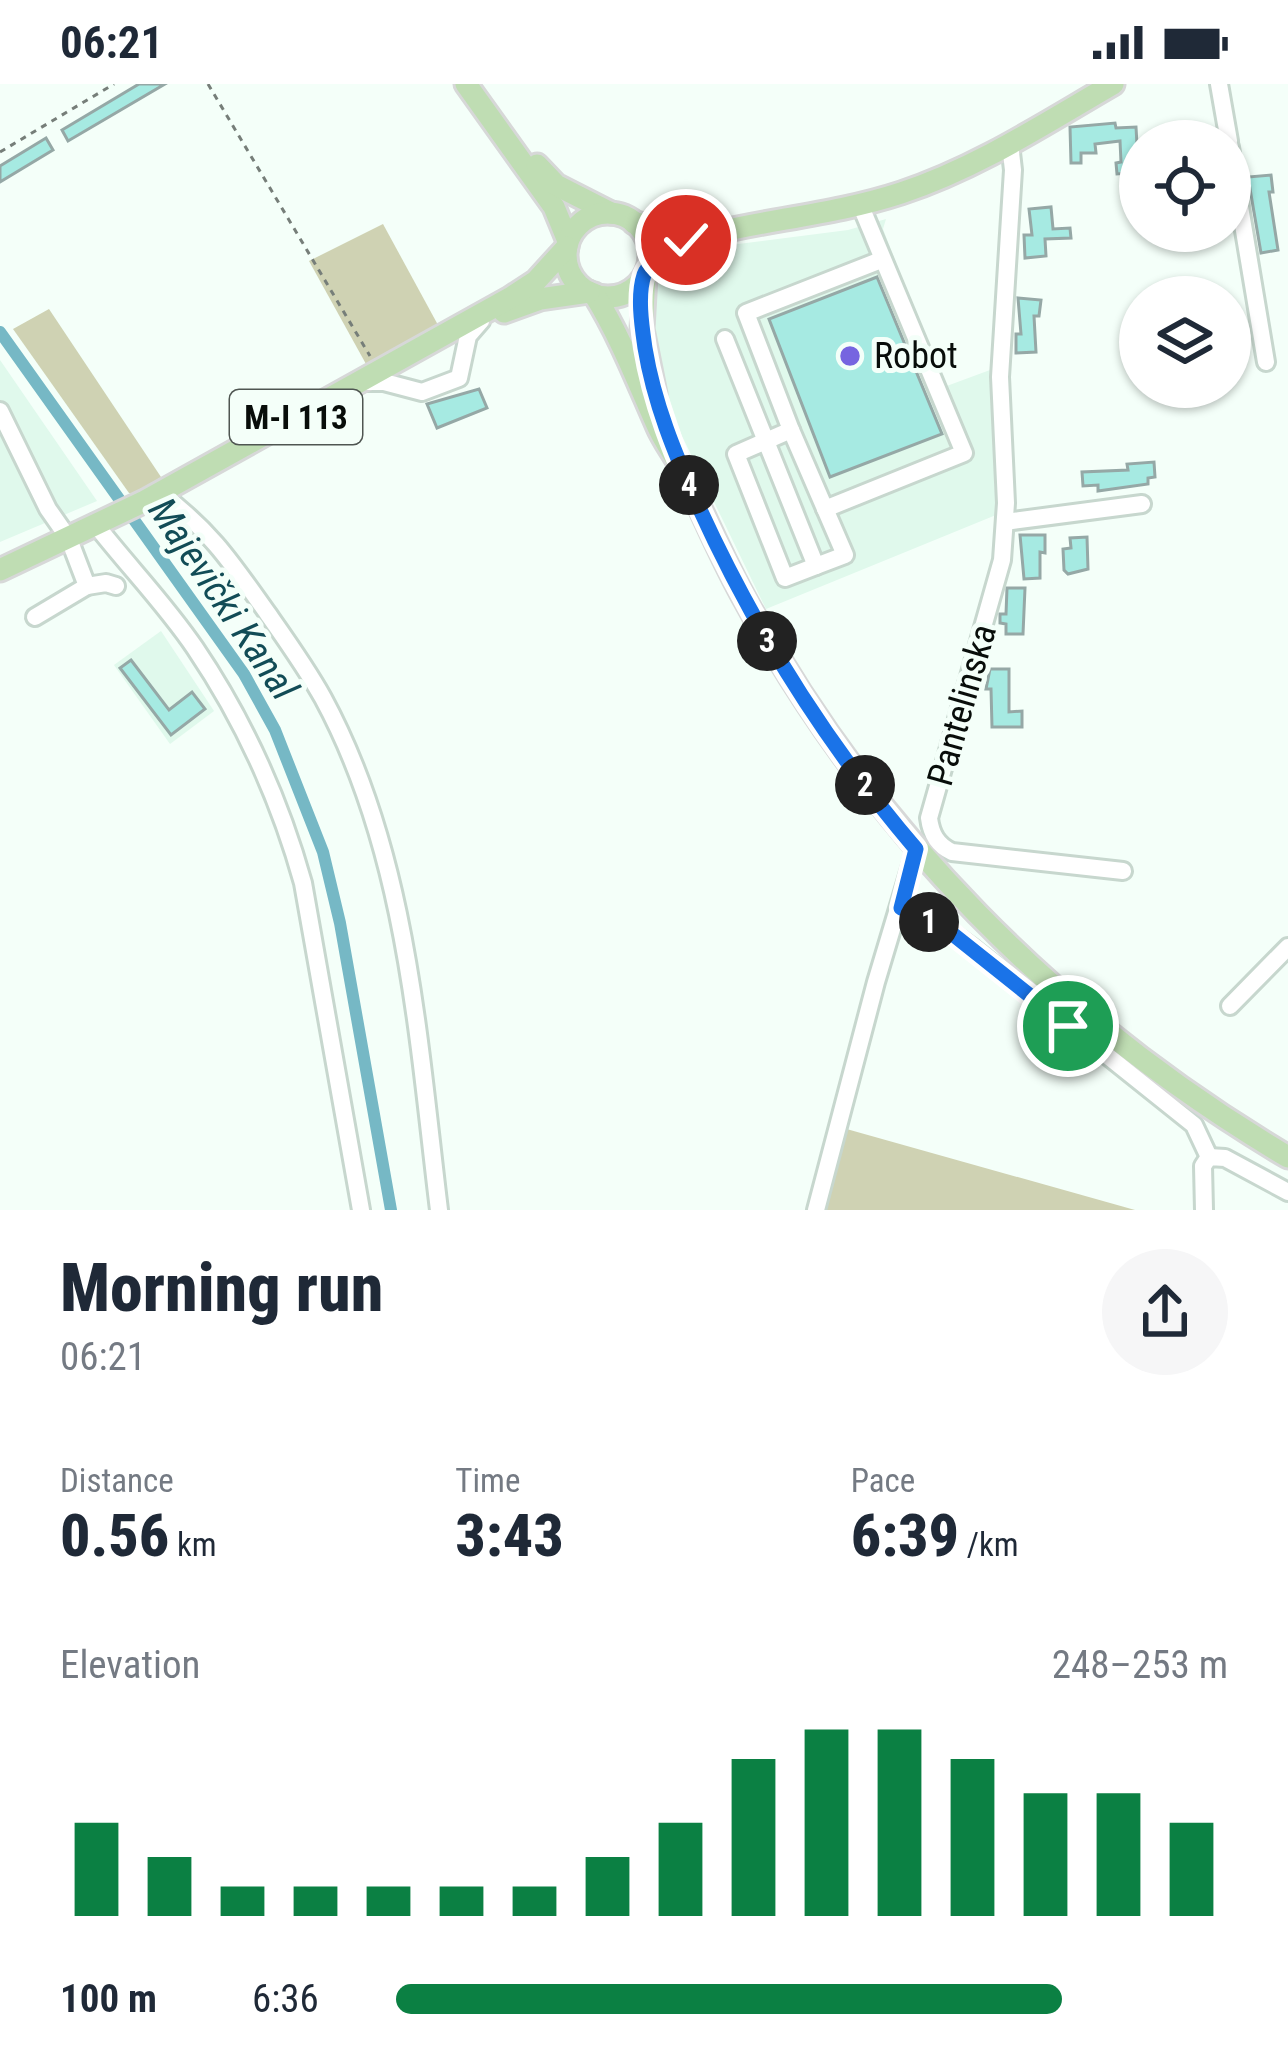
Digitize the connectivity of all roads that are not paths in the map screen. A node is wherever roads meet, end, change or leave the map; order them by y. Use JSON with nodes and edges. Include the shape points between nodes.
{"nodes":[{"id":1,"x":466,"y":84,"type":"edge"},
{"id":2,"x":1113,"y":84,"type":"edge"},
{"id":3,"x":1220,"y":84,"type":"edge"},
{"id":4,"x":494,"y":120,"type":"junction"},
{"id":5,"x":1226,"y":120,"type":"edge"},
{"id":6,"x":1010,"y":144,"type":"junction"},
{"id":7,"x":860,"y":204,"type":"junction"},
{"id":8,"x":611,"y":213,"type":"junction"},
{"id":9,"x":783,"y":218,"type":"junction"},
{"id":10,"x":634,"y":223,"type":"junction"},
{"id":11,"x":567,"y":244,"type":"junction"},
{"id":12,"x":1248,"y":252,"type":"edge"},
{"id":13,"x":881,"y":260,"type":"junction"},
{"id":14,"x":646,"y":273,"type":"junction"},
{"id":15,"x":591,"y":293,"type":"junction"},
{"id":16,"x":481,"y":321,"type":"junction"},
{"id":17,"x":448,"y":334,"type":"junction"},
{"id":18,"x":725,"y":339,"type":"dead end"},
{"id":19,"x":1266,"y":362,"type":"dead end"},
{"id":20,"x":357,"y":382,"type":"junction"},
{"id":21,"x":0,"y":411,"type":"edge"},
{"id":22,"x":791,"y":430,"type":"junction"},
{"id":23,"x":766,"y":441,"type":"junction"},
{"id":24,"x":679,"y":463,"type":"junction"},
{"id":25,"x":153,"y":497,"type":"junction"},
{"id":26,"x":1142,"y":504,"type":"dead end"},
{"id":27,"x":825,"y":509,"type":"junction"},
{"id":28,"x":104,"y":522,"type":"junction"},
{"id":29,"x":1005,"y":522,"type":"junction"},
{"id":30,"x":69,"y":539,"type":"junction"},
{"id":31,"x":816,"y":566,"type":"junction"},
{"id":32,"x":0,"y":570,"type":"edge"},
{"id":33,"x":87,"y":586,"type":"junction"},
{"id":34,"x":116,"y":586,"type":"dead end"},
{"id":35,"x":35,"y":616,"type":"dead end"},
{"id":36,"x":916,"y":849,"type":"junction"},
{"id":37,"x":1123,"y":871,"type":"dead end"},
{"id":38,"x":901,"y":908,"type":"junction"},
{"id":39,"x":1288,"y":947,"type":"edge"},
{"id":40,"x":1230,"y":1006,"type":"dead end"},
{"id":41,"x":1209,"y":1157,"type":"junction"},
{"id":42,"x":1288,"y":1157,"type":"edge"},
{"id":43,"x":1288,"y":1192,"type":"edge"},
{"id":44,"x":362,"y":1210,"type":"edge"},
{"id":45,"x":439,"y":1210,"type":"edge"},
{"id":46,"x":816,"y":1210,"type":"edge"},
{"id":47,"x":1204,"y":1210,"type":"edge"}],
"edges":[{"from":1,"to":4,"type":"main road"},
{"from":2,"to":6,"type":"main road"},
{"from":3,"to":5,"type":"street"},
{"from":4,"to":8,"type":"main road","via":[[556,184]]},
{"from":4,"to":11,"type":"main road","via":[[554,207]]},
{"from":6,"to":7,"type":"main road","via":[[937,180]]},
{"from":6,"to":29,"type":"street","name":"Pantelinska","via":[[1000,377]]},
{"from":7,"to":9,"type":"main road"},
{"from":7,"to":13,"type":"street"},
{"from":8,"to":10,"type":"main road"},
{"from":8,"to":11,"type":"main road","via":[[585,220]]},
{"from":9,"to":10,"type":"main road"},
{"from":9,"to":14,"type":"main road","via":[[686,240]]},
{"from":10,"to":14,"type":"main road","via":[[649,245]]},
{"from":11,"to":15,"type":"main road","via":[[570,274]]},
{"from":11,"to":17,"type":"main road","number":"M-I 113","via":[[536,281]]},
{"from":12,"to":19,"type":"street"},
{"from":13,"to":22,"type":"street","via":[[746,313]]},
{"from":13,"to":27,"type":"street","via":[[964,453]]},
{"from":14,"to":15,"type":"main road","via":[[628,292]]},
{"from":14,"to":24,"type":"main road","via":[[647,359]]},
{"from":15,"to":16,"type":"main road","number":"M-I 113","via":[[540,299]]},
{"from":15,"to":24,"type":"main road","via":[[616,328]]},
{"from":16,"to":17,"type":"main road","number":"M-I 113"},
{"from":16,"to":20,"type":"street","via":[[468,336],[459,378],[422,392]]},
{"from":17,"to":20,"type":"main road","number":"M-I 113"},
{"from":18,"to":23,"type":"street"},
{"from":20,"to":25,"type":"main road","number":"M-I 113"},
{"from":21,"to":30,"type":"street"},
{"from":22,"to":23,"type":"street"},
{"from":22,"to":27,"type":"street"},
{"from":23,"to":31,"type":"street"},
{"from":23,"to":31,"type":"street","via":[[736,454],[785,578]]},
{"from":24,"to":36,"type":"main road","via":[[796,687]]},
{"from":25,"to":28,"type":"main road","number":"M-I 113"},
{"from":25,"to":45,"type":"street","via":[[215,538],[323,698],[367,803],[398,915]]},
{"from":26,"to":29,"type":"street"},
{"from":27,"to":31,"type":"street","via":[[845,555]]},
{"from":28,"to":30,"type":"main road","number":"M-I 113"},
{"from":28,"to":44,"type":"street","via":[[194,646],[288,831]]},
{"from":29,"to":37,"type":"street","name":"Pantelinska","via":[[931,830],[952,852]]},
{"from":30,"to":32,"type":"main road","number":"M-I 113"},
{"from":30,"to":33,"type":"street"},
{"from":33,"to":34,"type":"street"},
{"from":33,"to":35,"type":"street"},
{"from":36,"to":38,"type":"street"},
{"from":36,"to":42,"type":"main road","via":[[1111,1037]]},
{"from":38,"to":41,"type":"street","via":[[959,939],[1153,1091],[1194,1125]]},
{"from":38,"to":46,"type":"street"},
{"from":39,"to":40,"type":"street"},
{"from":41,"to":43,"type":"street"},
{"from":41,"to":47,"type":"street"}]}
